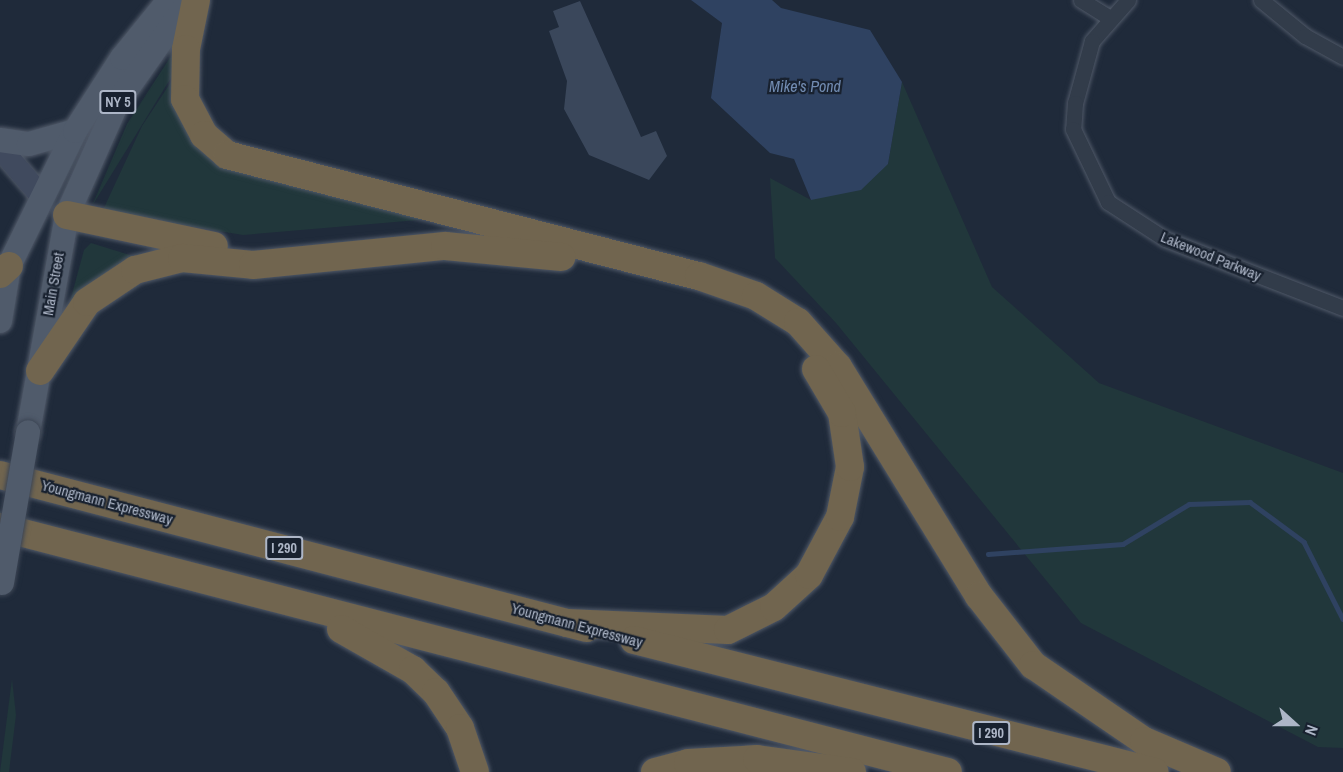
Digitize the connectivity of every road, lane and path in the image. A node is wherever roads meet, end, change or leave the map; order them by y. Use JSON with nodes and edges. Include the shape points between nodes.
{"nodes":[{"id":1,"x":169,"y":0,"type":"edge"},
{"id":2,"x":190,"y":0,"type":"edge"},
{"id":3,"x":196,"y":0,"type":"edge"},
{"id":4,"x":1081,"y":0,"type":"edge"},
{"id":5,"x":1128,"y":0,"type":"edge"},
{"id":6,"x":1261,"y":0,"type":"edge"},
{"id":7,"x":1108,"y":17,"type":"junction"},
{"id":8,"x":1343,"y":57,"type":"edge"},
{"id":9,"x":98,"y":93,"type":"junction"},
{"id":10,"x":75,"y":131,"type":"junction"},
{"id":11,"x":0,"y":140,"type":"edge"},
{"id":12,"x":0,"y":148,"type":"edge"},
{"id":13,"x":43,"y":198,"type":"junction"},
{"id":14,"x":66,"y":215,"type":"junction"},
{"id":15,"x":559,"y":240,"type":"junction"},
{"id":16,"x":182,"y":258,"type":"junction"},
{"id":17,"x":4,"y":270,"type":"edge"},
{"id":18,"x":1343,"y":308,"type":"edge"},
{"id":19,"x":0,"y":321,"type":"edge"},
{"id":20,"x":44,"y":340,"type":"junction"},
{"id":21,"x":40,"y":371,"type":"junction"},
{"id":22,"x":0,"y":475,"type":"edge"},
{"id":23,"x":0,"y":527,"type":"edge"},
{"id":24,"x":1,"y":591,"type":"edge"},
{"id":25,"x":291,"y":604,"type":"junction"},
{"id":26,"x":567,"y":623,"type":"junction"},
{"id":27,"x":475,"y":772,"type":"edge"},
{"id":28,"x":655,"y":772,"type":"edge"},
{"id":29,"x":852,"y":772,"type":"edge"},
{"id":30,"x":948,"y":772,"type":"edge"},
{"id":31,"x":1155,"y":772,"type":"edge"},
{"id":32,"x":1217,"y":772,"type":"edge"}],
"edges":[{"from":1,"to":9,"type":"main road","number":"NY 5"},
{"from":2,"to":14,"type":"main road","name":"Main Street","number":"NY 5","via":[[117,104]]},
{"from":3,"to":15,"type":"highway","via":[[186,49],[185,99],[215,147],[236,158]]},
{"from":4,"to":7,"type":"street"},
{"from":5,"to":7,"type":"street","name":"Lakewood Parkway"},
{"from":6,"to":8,"type":"street","via":[[1305,36]]},
{"from":7,"to":18,"type":"street","name":"Lakewood Parkway","via":[[1092,41],[1075,102],[1073,129],[1095,181],[1126,218],[1165,239]]},
{"from":9,"to":10,"type":"main road","number":"NY 5"},
{"from":9,"to":14,"type":"main road","via":[[96,118],[64,198]]},
{"from":10,"to":11,"type":"main road","via":[[29,144]]},
{"from":10,"to":13,"type":"main road","number":"NY 5"},
{"from":12,"to":13,"type":"street"},
{"from":13,"to":14,"type":"main road"},
{"from":13,"to":17,"type":"main road","number":"NY 5"},
{"from":13,"to":20,"type":"main road","via":[[50,212],[43,262]]},
{"from":14,"to":15,"type":"highway","via":[[202,245],[261,250],[423,232]]},
{"from":14,"to":16,"type":"highway","via":[[89,231]]},
{"from":14,"to":20,"type":"main road","name":"Main Street","number":"NY 5"},
{"from":15,"to":32,"type":"highway","via":[[732,286],[798,322],[838,367],[979,596],[1034,665],[1144,741]]},
{"from":16,"to":21,"type":"highway","via":[[135,270],[95,295],[64,331]]},
{"from":16,"to":26,"type":"highway","via":[[253,265],[446,246],[536,253],[725,299],[789,338],[826,383],[848,440],[848,483],[840,517],[809,575],[774,608],[728,630]]},
{"from":17,"to":19,"type":"main road","number":"NY 5"},
{"from":20,"to":21,"type":"main road","name":"Main Street","number":"NY 5"},
{"from":21,"to":24,"type":"main road","name":"Main Street","number":"NY 5","bridge":true},
{"from":22,"to":26,"type":"highway","name":"Youngmann Expressway","number":"I 290"},
{"from":23,"to":25,"type":"highway"},
{"from":25,"to":27,"type":"highway","via":[[414,670],[460,728]]},
{"from":25,"to":30,"type":"highway"},
{"from":26,"to":31,"type":"highway","name":"Youngmann Expressway","number":"I 290"},
{"from":28,"to":29,"type":"highway","via":[[688,763],[758,759]]}]}
